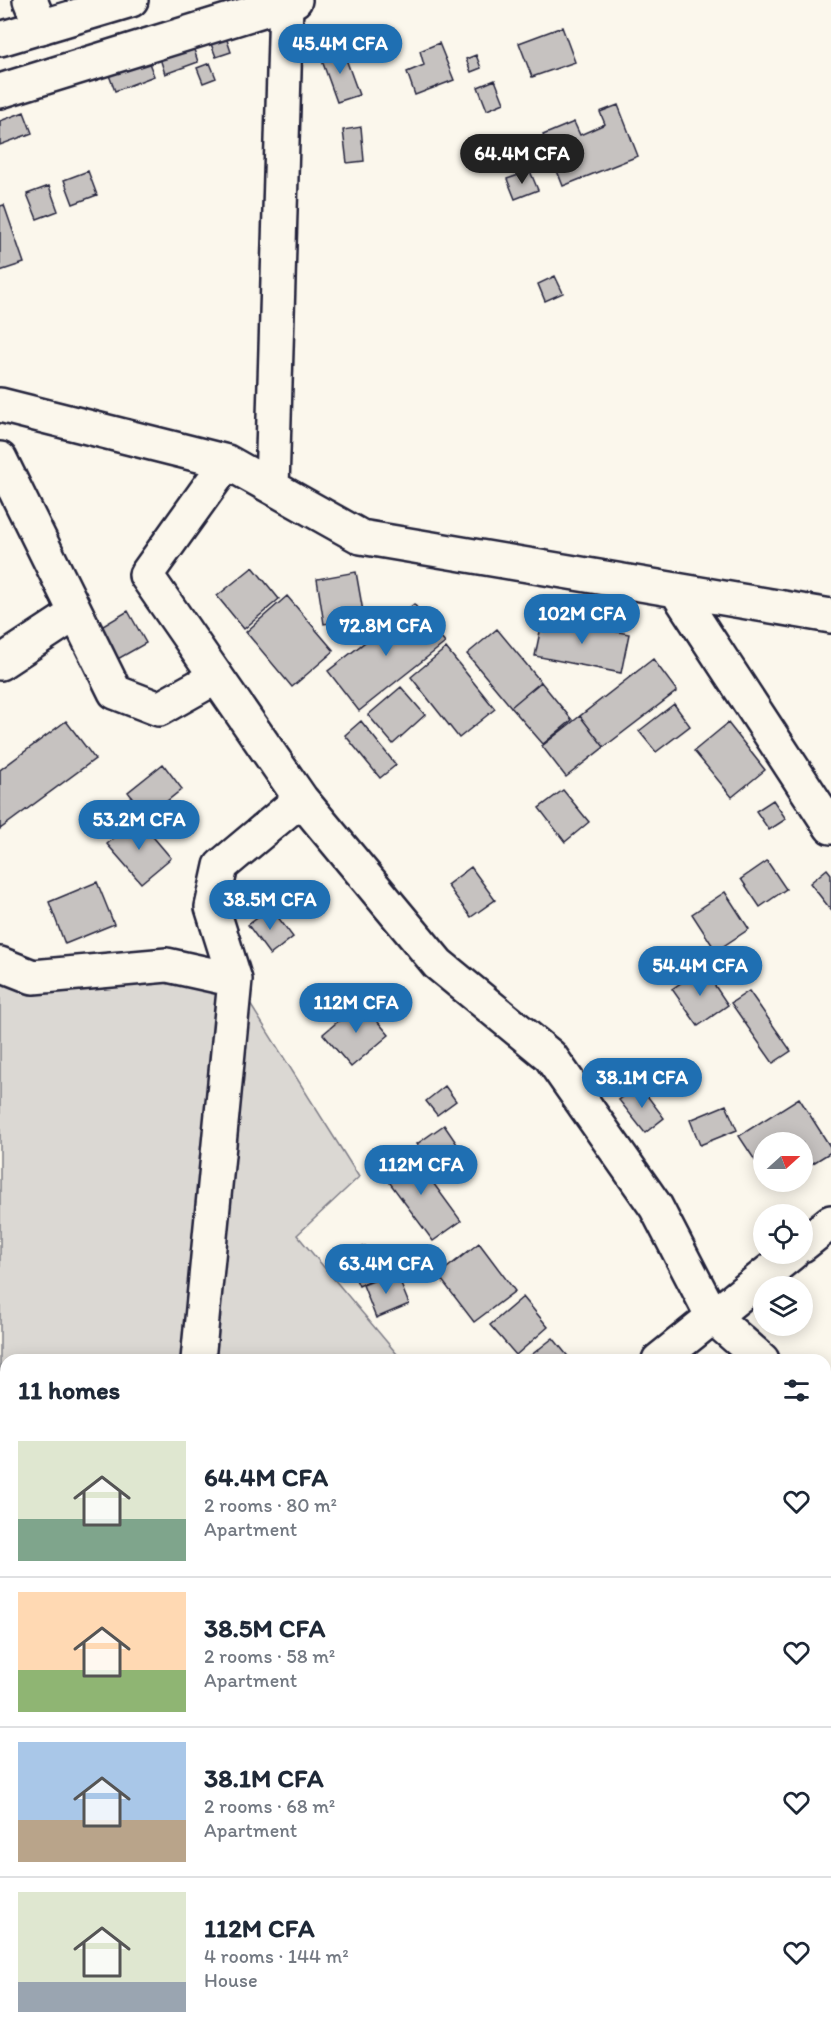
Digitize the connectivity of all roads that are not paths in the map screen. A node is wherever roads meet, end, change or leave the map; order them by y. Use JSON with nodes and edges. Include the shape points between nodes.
{"nodes":[{"id":1,"x":131,"y":0,"type":"edge"},
{"id":2,"x":290,"y":1,"type":"edge"},
{"id":3,"x":35,"y":13,"type":"edge"},
{"id":4,"x":0,"y":39,"type":"edge"},
{"id":5,"x":0,"y":91,"type":"edge"},
{"id":6,"x":0,"y":405,"type":"edge"},
{"id":7,"x":0,"y":459,"type":"edge"},
{"id":8,"x":227,"y":462,"type":"junction"},
{"id":9,"x":272,"y":487,"type":"junction"},
{"id":10,"x":676,"y":590,"type":"junction"},
{"id":11,"x":76,"y":613,"type":"junction"},
{"id":12,"x":831,"y":616,"type":"edge"},
{"id":13,"x":0,"y":663,"type":"edge"},
{"id":14,"x":216,"y":676,"type":"junction"},
{"id":15,"x":301,"y":799,"type":"junction"},
{"id":16,"x":831,"y":827,"type":"edge"},
{"id":17,"x":0,"y":963,"type":"edge"},
{"id":18,"x":235,"y":980,"type":"junction"},
{"id":19,"x":831,"y":1222,"type":"edge"},
{"id":20,"x":813,"y":1236,"type":"edge"},
{"id":21,"x":779,"y":1264,"type":"edge"},
{"id":22,"x":713,"y":1317,"type":"junction"},
{"id":23,"x":199,"y":1354,"type":"edge"},
{"id":24,"x":666,"y":1354,"type":"edge"},
{"id":25,"x":755,"y":1354,"type":"edge"}],
"edges":[{"from":1,"to":3,"type":"street"},
{"from":2,"to":5,"type":"street"},
{"from":2,"to":9,"type":"street"},
{"from":3,"to":4,"type":"street"},
{"from":6,"to":8,"type":"street"},
{"from":7,"to":11,"type":"street"},
{"from":8,"to":9,"type":"street"},
{"from":8,"to":14,"type":"street","via":[[146,575]]},
{"from":9,"to":10,"type":"street","via":[[361,537]]},
{"from":10,"to":12,"type":"street"},
{"from":10,"to":16,"type":"street"},
{"from":11,"to":13,"type":"street"},
{"from":11,"to":14,"type":"street","via":[[115,692],[159,709]]},
{"from":14,"to":15,"type":"street"},
{"from":15,"to":18,"type":"street","via":[[222,866],[212,907]]},
{"from":15,"to":22,"type":"street","via":[[438,964],[550,1056],[656,1207]]},
{"from":17,"to":18,"type":"street","via":[[33,977],[167,965]]},
{"from":18,"to":23,"type":"street"},
{"from":19,"to":20,"type":"street"},
{"from":21,"to":22,"type":"street"},
{"from":22,"to":24,"type":"street"},
{"from":22,"to":25,"type":"street"}]}
